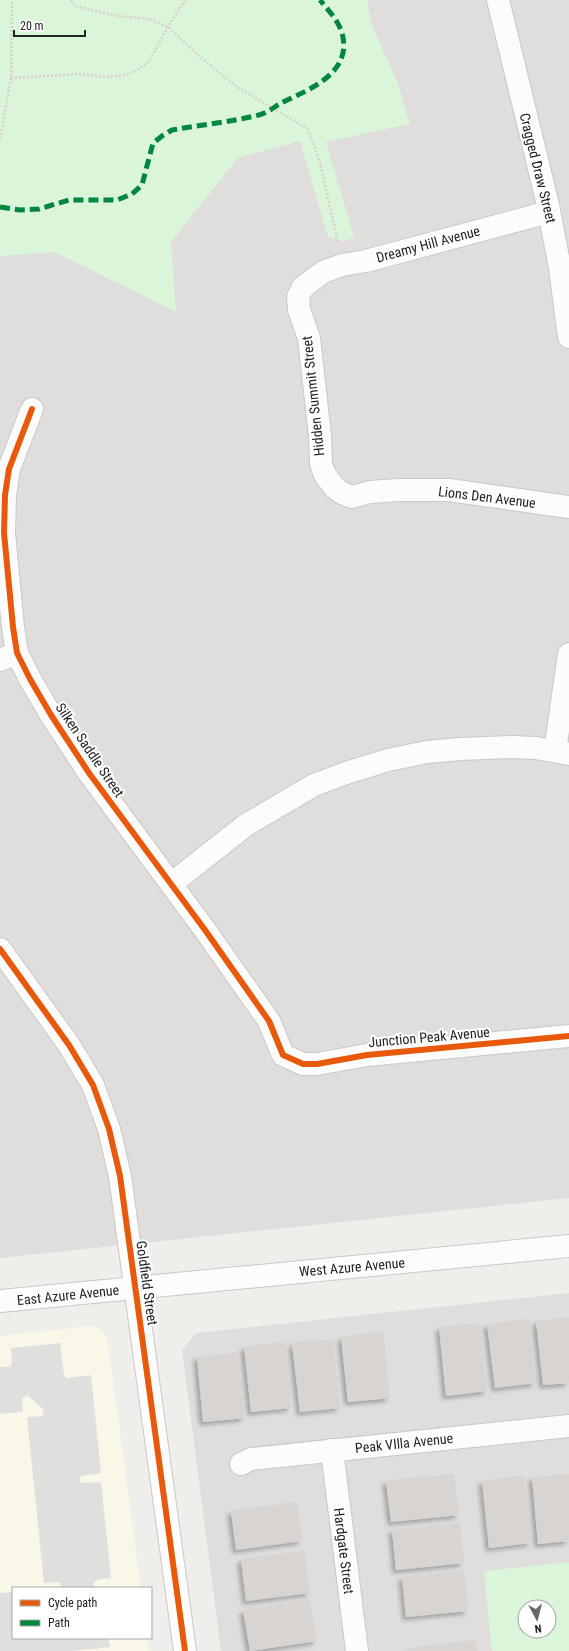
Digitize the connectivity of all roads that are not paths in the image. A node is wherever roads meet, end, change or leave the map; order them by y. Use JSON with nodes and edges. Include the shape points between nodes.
{"nodes":[{"id":1,"x":498,"y":0,"type":"edge"},
{"id":2,"x":549,"y":212,"type":"junction"},
{"id":3,"x":309,"y":282,"type":"joint"},
{"id":4,"x":569,"y":337,"type":"edge"},
{"id":5,"x":32,"y":409,"type":"dead end"},
{"id":6,"x":335,"y":488,"type":"joint"},
{"id":7,"x":569,"y":507,"type":"edge"},
{"id":8,"x":569,"y":654,"type":"edge"},
{"id":9,"x":9,"y":656,"type":"edge"},
{"id":10,"x":562,"y":753,"type":"edge"},
{"id":11,"x":171,"y":884,"type":"junction"},
{"id":12,"x":0,"y":949,"type":"edge"},
{"id":13,"x":569,"y":1036,"type":"edge"},
{"id":14,"x":292,"y":1059,"type":"joint"},
{"id":15,"x":569,"y":1246,"type":"edge"},
{"id":16,"x":135,"y":1288,"type":"junction"},
{"id":17,"x":0,"y":1301,"type":"edge"},
{"id":18,"x":569,"y":1426,"type":"edge"},
{"id":19,"x":332,"y":1450,"type":"junction"},
{"id":20,"x":241,"y":1464,"type":"dead end"},
{"id":21,"x":185,"y":1651,"type":"edge"},
{"id":22,"x":357,"y":1651,"type":"edge"}],
"edges":[{"from":1,"to":2,"type":"street","name":"Cragged Draw Street"},
{"from":2,"to":3,"type":"street","name":"Dreamy Hill Avenue","via":[[366,261],[342,265],[323,272]]},
{"from":2,"to":4,"type":"street","name":"Cragged Draw Street","via":[[560,268]]},
{"from":3,"to":6,"type":"street","name":"Hidden Summit Street","via":[[298,297],[298,310],[309,338],[321,464],[325,475]]},
{"from":5,"to":9,"type":"street","name":"Silken Saddle Street","via":[[9,469],[5,495],[4,533],[12,620]]},
{"from":6,"to":7,"type":"street","name":"Lions Den Avenue","via":[[352,497],[370,492],[449,490]]},
{"from":8,"to":10,"type":"street"},
{"from":9,"to":11,"type":"street","name":"Silken Saddle Street","via":[[30,679],[89,773]]},
{"from":10,"to":11,"type":"street","via":[[513,747],[427,752],[388,760],[346,773],[314,785],[246,825]]},
{"from":11,"to":14,"type":"street","name":"Silken Saddle Street","via":[[269,1021],[284,1055]]},
{"from":12,"to":16,"type":"street","name":"Goldfield Street","via":[[69,1045],[93,1085],[109,1129],[120,1176]]},
{"from":13,"to":14,"type":"street","name":"Junction Peak Avenue","via":[[367,1055],[317,1064],[303,1064]]},
{"from":15,"to":16,"type":"street","name":"West Azure Avenue"},
{"from":16,"to":17,"type":"street","name":"East Azure Avenue"},
{"from":16,"to":21,"type":"street","name":"Goldfield Street"},
{"from":18,"to":19,"type":"street","name":"Peak VIlla Avenue"},
{"from":19,"to":20,"type":"street","name":"Peak VIlla Avenue","via":[[251,1458]]},
{"from":19,"to":22,"type":"street","name":"Hardgate Street"}]}
